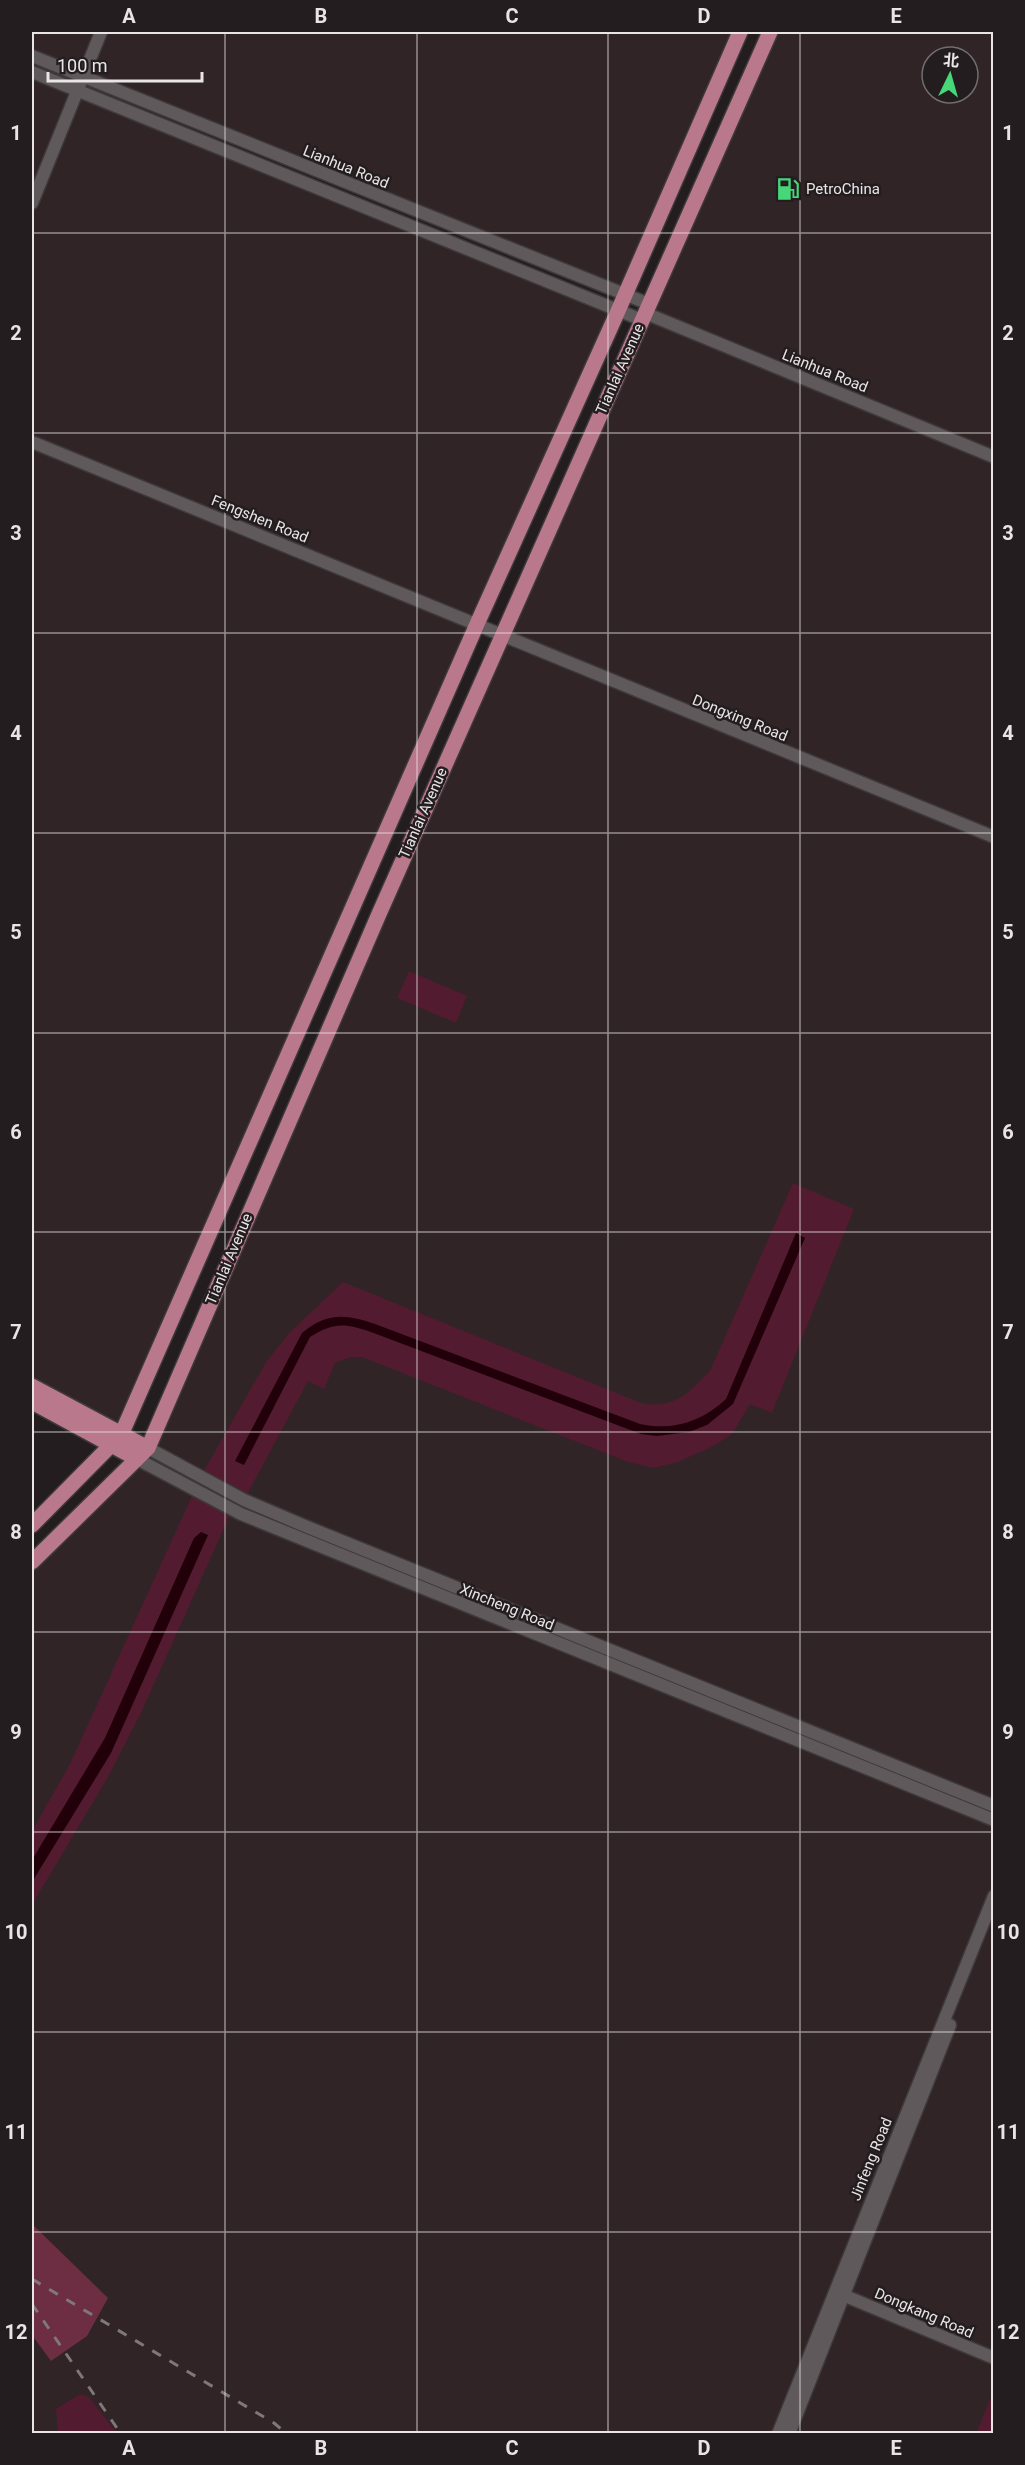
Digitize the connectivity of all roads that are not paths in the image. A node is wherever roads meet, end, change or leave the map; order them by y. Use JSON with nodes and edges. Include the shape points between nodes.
{"nodes":[{"id":1,"x":100,"y":32,"type":"edge"},
{"id":2,"x":740,"y":32,"type":"edge"},
{"id":3,"x":770,"y":32,"type":"edge"},
{"id":4,"x":32,"y":56,"type":"edge"},
{"id":5,"x":32,"y":72,"type":"edge"},
{"id":6,"x":82,"y":77,"type":"junction"},
{"id":7,"x":77,"y":91,"type":"junction"},
{"id":8,"x":32,"y":203,"type":"edge"},
{"id":9,"x":625,"y":295,"type":"junction"},
{"id":10,"x":618,"y":311,"type":"junction"},
{"id":11,"x":645,"y":312,"type":"junction"},
{"id":12,"x":32,"y":442,"type":"edge"},
{"id":13,"x":993,"y":457,"type":"edge"},
{"id":14,"x":477,"y":624,"type":"junction"},
{"id":15,"x":502,"y":637,"type":"junction"},
{"id":16,"x":993,"y":837,"type":"edge"},
{"id":17,"x":32,"y":1386,"type":"edge"},
{"id":18,"x":32,"y":1402,"type":"edge"},
{"id":19,"x":116,"y":1441,"type":"junction"},
{"id":20,"x":142,"y":1453,"type":"junction"},
{"id":21,"x":32,"y":1525,"type":"edge"},
{"id":22,"x":32,"y":1562,"type":"edge"},
{"id":23,"x":993,"y":1806,"type":"edge"},
{"id":24,"x":993,"y":1821,"type":"edge"},
{"id":25,"x":993,"y":1896,"type":"edge"},
{"id":26,"x":993,"y":1917,"type":"edge"},
{"id":27,"x":843,"y":2295,"type":"junction"},
{"id":28,"x":993,"y":2358,"type":"edge"},
{"id":29,"x":778,"y":2433,"type":"edge"},
{"id":30,"x":789,"y":2433,"type":"edge"}],
"edges":[{"from":1,"to":6,"type":"street"},
{"from":2,"to":9,"type":"main road","name":"Tianlai Avenue"},
{"from":3,"to":11,"type":"main road","name":"Tianlai Avenue"},
{"from":4,"to":6,"type":"street","name":"Lianhua Road"},
{"from":5,"to":7,"type":"street","name":"Lianhua Road"},
{"from":6,"to":7,"type":"street"},
{"from":6,"to":9,"type":"street","name":"Lianhua Road"},
{"from":7,"to":8,"type":"street"},
{"from":7,"to":10,"type":"street","name":"Lianhua Road"},
{"from":9,"to":10,"type":"main road","name":"Tianlai Avenue"},
{"from":9,"to":11,"type":"street","name":"Lianhua Road"},
{"from":10,"to":11,"type":"street","name":"Lianhua Road"},
{"from":10,"to":14,"type":"main road","name":"Tianlai Avenue"},
{"from":11,"to":13,"type":"street","name":"Lianhua Road"},
{"from":11,"to":15,"type":"main road","name":"Tianlai Avenue"},
{"from":12,"to":14,"type":"street","name":"Fengshen Road"},
{"from":14,"to":15,"type":"street","name":"Dongxing Road"},
{"from":14,"to":19,"type":"main road","name":"Tianlai Avenue"},
{"from":15,"to":16,"type":"street","name":"Dongxing Road"},
{"from":15,"to":20,"type":"main road","name":"Tianlai Avenue"},
{"from":17,"to":19,"type":"main road","name":"Xincheng Road"},
{"from":18,"to":19,"type":"main road","name":"Xincheng Road"},
{"from":19,"to":20,"type":"main road","name":"Xincheng Road"},
{"from":19,"to":21,"type":"main road","name":"Tianlai Avenue"},
{"from":20,"to":22,"type":"main road","name":"Tianlai Avenue"},
{"from":20,"to":23,"type":"street","name":"Xincheng Road","via":[[305,1526]]},
{"from":20,"to":24,"type":"street","name":"Xincheng Road","via":[[241,1514]]},
{"from":25,"to":29,"type":"street","name":"Jinfeng Road"},
{"from":26,"to":27,"type":"street","name":"Jinfeng Road"},
{"from":27,"to":28,"type":"street","name":"Dongkang Road"},
{"from":27,"to":30,"type":"street","name":"Jinfeng Road"}]}
